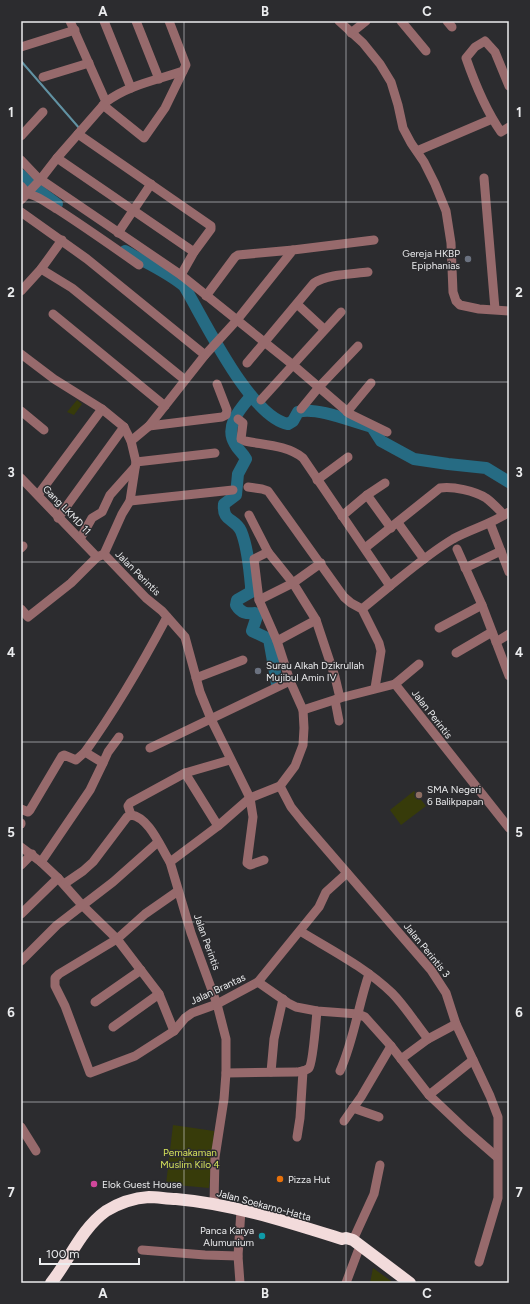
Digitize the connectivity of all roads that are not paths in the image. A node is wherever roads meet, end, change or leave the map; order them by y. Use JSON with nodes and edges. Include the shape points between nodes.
{"nodes":[{"id":1,"x":70,"y":21,"type":"edge"},
{"id":2,"x":104,"y":21,"type":"edge"},
{"id":3,"x":136,"y":21,"type":"edge"},
{"id":4,"x":169,"y":21,"type":"edge"},
{"id":5,"x":338,"y":21,"type":"edge"},
{"id":6,"x":366,"y":21,"type":"edge"},
{"id":7,"x":401,"y":21,"type":"edge"},
{"id":8,"x":75,"y":30,"type":"junction"},
{"id":9,"x":351,"y":33,"type":"junction"},
{"id":10,"x":21,"y":47,"type":"edge"},
{"id":11,"x":426,"y":50,"type":"dead end"},
{"id":12,"x":89,"y":63,"type":"junction"},
{"id":13,"x":183,"y":71,"type":"junction"},
{"id":14,"x":43,"y":77,"type":"dead end"},
{"id":15,"x":159,"y":79,"type":"junction"},
{"id":16,"x":509,"y":86,"type":"edge"},
{"id":17,"x":131,"y":88,"type":"junction"},
{"id":18,"x":105,"y":103,"type":"junction"},
{"id":19,"x":43,"y":112,"type":"dead end"},
{"id":20,"x":492,"y":119,"type":"junction"},
{"id":21,"x":509,"y":127,"type":"edge"},
{"id":22,"x":78,"y":134,"type":"junction"},
{"id":23,"x":21,"y":136,"type":"edge"},
{"id":24,"x":418,"y":151,"type":"junction"},
{"id":25,"x":56,"y":158,"type":"junction"},
{"id":26,"x":21,"y":160,"type":"edge"},
{"id":27,"x":484,"y":178,"type":"dead end"},
{"id":28,"x":40,"y":180,"type":"junction"},
{"id":29,"x":151,"y":184,"type":"junction"},
{"id":30,"x":21,"y":186,"type":"edge"},
{"id":31,"x":26,"y":195,"type":"edge"},
{"id":32,"x":133,"y":210,"type":"junction"},
{"id":33,"x":21,"y":212,"type":"edge"},
{"id":34,"x":118,"y":233,"type":"junction"},
{"id":35,"x":62,"y":240,"type":"junction"},
{"id":36,"x":374,"y":240,"type":"dead end"},
{"id":37,"x":293,"y":250,"type":"junction"},
{"id":38,"x":194,"y":252,"type":"junction"},
{"id":39,"x":139,"y":265,"type":"dead end"},
{"id":40,"x":41,"y":270,"type":"junction"},
{"id":41,"x":368,"y":272,"type":"dead end"},
{"id":42,"x":181,"y":275,"type":"junction"},
{"id":43,"x":21,"y":290,"type":"edge"},
{"id":44,"x":206,"y":296,"type":"junction"},
{"id":45,"x":297,"y":304,"type":"junction"},
{"id":46,"x":495,"y":309,"type":"junction"},
{"id":47,"x":509,"y":311,"type":"edge"},
{"id":48,"x":341,"y":312,"type":"dead end"},
{"id":49,"x":53,"y":314,"type":"dead end"},
{"id":50,"x":237,"y":320,"type":"junction"},
{"id":51,"x":324,"y":329,"type":"junction"},
{"id":52,"x":265,"y":343,"type":"junction"},
{"id":53,"x":358,"y":346,"type":"dead end"},
{"id":54,"x":21,"y":354,"type":"edge"},
{"id":55,"x":205,"y":355,"type":"junction"},
{"id":56,"x":247,"y":364,"type":"dead end"},
{"id":57,"x":293,"y":365,"type":"junction"},
{"id":58,"x":186,"y":380,"type":"junction"},
{"id":59,"x":371,"y":383,"type":"dead end"},
{"id":60,"x":217,"y":384,"type":"dead end"},
{"id":61,"x":319,"y":387,"type":"junction"},
{"id":62,"x":261,"y":400,"type":"dead end"},
{"id":63,"x":165,"y":406,"type":"junction"},
{"id":64,"x":102,"y":409,"type":"junction"},
{"id":65,"x":301,"y":409,"type":"dead end"},
{"id":66,"x":21,"y":411,"type":"edge"},
{"id":67,"x":347,"y":412,"type":"junction"},
{"id":68,"x":238,"y":419,"type":"dead end"},
{"id":69,"x":149,"y":426,"type":"junction"},
{"id":70,"x":124,"y":427,"type":"junction"},
{"id":71,"x":44,"y":430,"type":"dead end"},
{"id":72,"x":387,"y":432,"type":"dead end"},
{"id":73,"x":131,"y":441,"type":"junction"},
{"id":74,"x":215,"y":453,"type":"dead end"},
{"id":75,"x":348,"y":457,"type":"dead end"},
{"id":76,"x":135,"y":464,"type":"junction"},
{"id":77,"x":21,"y":478,"type":"edge"},
{"id":78,"x":317,"y":480,"type":"junction"},
{"id":79,"x":385,"y":483,"type":"dead end"},
{"id":80,"x":248,"y":487,"type":"dead end"},
{"id":81,"x":233,"y":490,"type":"dead end"},
{"id":82,"x":38,"y":495,"type":"junction"},
{"id":83,"x":367,"y":495,"type":"junction"},
{"id":84,"x":130,"y":501,"type":"junction"},
{"id":85,"x":507,"y":514,"type":"edge"},
{"id":86,"x":249,"y":515,"type":"dead end"},
{"id":87,"x":342,"y":516,"type":"junction"},
{"id":88,"x":58,"y":518,"type":"junction"},
{"id":89,"x":490,"y":523,"type":"junction"},
{"id":90,"x":394,"y":526,"type":"junction"},
{"id":91,"x":80,"y":539,"type":"junction"},
{"id":92,"x":365,"y":548,"type":"junction"},
{"id":93,"x":504,"y":548,"type":"edge"},
{"id":94,"x":457,"y":549,"type":"dead end"},
{"id":95,"x":268,"y":552,"type":"junction"},
{"id":96,"x":101,"y":556,"type":"junction"},
{"id":97,"x":424,"y":559,"type":"junction"},
{"id":98,"x":321,"y":563,"type":"junction"},
{"id":99,"x":465,"y":568,"type":"junction"},
{"id":100,"x":509,"y":572,"type":"edge"},
{"id":101,"x":293,"y":583,"type":"junction"},
{"id":102,"x":390,"y":586,"type":"junction"},
{"id":103,"x":259,"y":600,"type":"junction"},
{"id":104,"x":482,"y":605,"type":"junction"},
{"id":105,"x":21,"y":609,"type":"edge"},
{"id":106,"x":362,"y":609,"type":"junction"},
{"id":107,"x":167,"y":617,"type":"junction"},
{"id":108,"x":24,"y":619,"type":"edge"},
{"id":109,"x":316,"y":620,"type":"junction"},
{"id":110,"x":439,"y":628,"type":"dead end"},
{"id":111,"x":492,"y":632,"type":"junction"},
{"id":112,"x":509,"y":634,"type":"edge"},
{"id":113,"x":277,"y":641,"type":"junction"},
{"id":114,"x":496,"y":642,"type":"junction"},
{"id":115,"x":456,"y":653,"type":"dead end"},
{"id":116,"x":243,"y":660,"type":"dead end"},
{"id":117,"x":419,"y":664,"type":"dead end"},
{"id":118,"x":509,"y":676,"type":"edge"},
{"id":119,"x":196,"y":678,"type":"junction"},
{"id":120,"x":290,"y":681,"type":"junction"},
{"id":121,"x":395,"y":684,"type":"junction"},
{"id":122,"x":374,"y":688,"type":"junction"},
{"id":123,"x":338,"y":699,"type":"junction"},
{"id":124,"x":303,"y":710,"type":"junction"},
{"id":125,"x":211,"y":719,"type":"junction"},
{"id":126,"x":339,"y":721,"type":"dead end"},
{"id":127,"x":119,"y":736,"type":"dead end"},
{"id":128,"x":150,"y":748,"type":"dead end"},
{"id":129,"x":84,"y":752,"type":"junction"},
{"id":130,"x":230,"y":760,"type":"junction"},
{"id":131,"x":103,"y":762,"type":"junction"},
{"id":132,"x":185,"y":774,"type":"junction"},
{"id":133,"x":280,"y":786,"type":"junction"},
{"id":134,"x":250,"y":798,"type":"junction"},
{"id":135,"x":21,"y":809,"type":"edge"},
{"id":136,"x":132,"y":815,"type":"junction"},
{"id":137,"x":218,"y":826,"type":"junction"},
{"id":138,"x":509,"y":828,"type":"edge"},
{"id":139,"x":158,"y":842,"type":"junction"},
{"id":140,"x":21,"y":847,"type":"edge"},
{"id":141,"x":32,"y":854,"type":"junction"},
{"id":142,"x":264,"y":860,"type":"dead end"},
{"id":143,"x":41,"y":862,"type":"junction"},
{"id":144,"x":170,"y":862,"type":"junction"},
{"id":145,"x":21,"y":865,"type":"edge"},
{"id":146,"x":346,"y":873,"type":"junction"},
{"id":147,"x":62,"y":881,"type":"junction"},
{"id":148,"x":178,"y":891,"type":"junction"},
{"id":149,"x":82,"y":905,"type":"junction"},
{"id":150,"x":21,"y":914,"type":"edge"},
{"id":151,"x":300,"y":931,"type":"junction"},
{"id":152,"x":117,"y":939,"type":"junction"},
{"id":153,"x":21,"y":960,"type":"edge"},
{"id":154,"x":141,"y":970,"type":"junction"},
{"id":155,"x":369,"y":974,"type":"junction"},
{"id":156,"x":258,"y":982,"type":"junction"},
{"id":157,"x":159,"y":994,"type":"junction"},
{"id":158,"x":283,"y":999,"type":"junction"},
{"id":159,"x":95,"y":1002,"type":"dead end"},
{"id":160,"x":217,"y":1004,"type":"junction"},
{"id":161,"x":317,"y":1011,"type":"junction"},
{"id":162,"x":358,"y":1014,"type":"junction"},
{"id":163,"x":456,"y":1024,"type":"junction"},
{"id":164,"x":113,"y":1027,"type":"dead end"},
{"id":165,"x":174,"y":1031,"type":"junction"},
{"id":166,"x":428,"y":1039,"type":"junction"},
{"id":167,"x":391,"y":1046,"type":"junction"},
{"id":168,"x":401,"y":1060,"type":"junction"},
{"id":169,"x":473,"y":1060,"type":"junction"},
{"id":170,"x":304,"y":1071,"type":"junction"},
{"id":171,"x":340,"y":1071,"type":"dead end"},
{"id":172,"x":271,"y":1072,"type":"junction"},
{"id":173,"x":226,"y":1073,"type":"junction"},
{"id":174,"x":429,"y":1095,"type":"junction"},
{"id":175,"x":353,"y":1108,"type":"junction"},
{"id":176,"x":379,"y":1117,"type":"dead end"},
{"id":177,"x":344,"y":1121,"type":"dead end"},
{"id":178,"x":21,"y":1127,"type":"edge"},
{"id":179,"x":297,"y":1138,"type":"dead end"},
{"id":180,"x":36,"y":1150,"type":"dead end"},
{"id":181,"x":497,"y":1157,"type":"junction"},
{"id":182,"x":380,"y":1165,"type":"dead end"},
{"id":183,"x":214,"y":1204,"type":"junction"},
{"id":184,"x":241,"y":1210,"type":"junction"},
{"id":185,"x":347,"y":1239,"type":"junction"},
{"id":186,"x":142,"y":1250,"type":"dead end"},
{"id":187,"x":358,"y":1252,"type":"junction"},
{"id":188,"x":238,"y":1256,"type":"junction"},
{"id":189,"x":479,"y":1262,"type":"dead end"},
{"id":190,"x":398,"y":1280,"type":"edge"},
{"id":191,"x":51,"y":1283,"type":"edge"},
{"id":192,"x":240,"y":1283,"type":"edge"},
{"id":193,"x":346,"y":1283,"type":"edge"},
{"id":194,"x":410,"y":1283,"type":"edge"}],
"edges":[{"from":1,"to":8,"type":"street"},
{"from":2,"to":17,"type":"street"},
{"from":3,"to":15,"type":"street"},
{"from":4,"to":13,"type":"street","via":[[186,65]]},
{"from":5,"to":9,"type":"street"},
{"from":6,"to":9,"type":"street"},
{"from":7,"to":11,"type":"street"},
{"from":8,"to":10,"type":"street"},
{"from":8,"to":12,"type":"street"},
{"from":9,"to":24,"type":"street","via":[[363,43],[391,82],[403,128]]},
{"from":12,"to":14,"type":"street"},
{"from":12,"to":18,"type":"street"},
{"from":13,"to":15,"type":"street"},
{"from":13,"to":18,"type":"street","via":[[165,108],[144,138]]},
{"from":15,"to":17,"type":"street"},
{"from":16,"to":20,"type":"street","via":[[495,52],[485,41],[475,46],[466,58]]},
{"from":17,"to":18,"type":"street"},
{"from":18,"to":22,"type":"street"},
{"from":19,"to":23,"type":"street"},
{"from":20,"to":21,"type":"street","via":[[501,132]]},
{"from":20,"to":24,"type":"street"},
{"from":22,"to":25,"type":"street"},
{"from":22,"to":29,"type":"street"},
{"from":24,"to":46,"type":"street","via":[[446,211],[456,301],[460,305],[479,309]]},
{"from":25,"to":28,"type":"street"},
{"from":25,"to":32,"type":"street"},
{"from":26,"to":28,"type":"street"},
{"from":27,"to":46,"type":"street"},
{"from":28,"to":31,"type":"street"},
{"from":28,"to":34,"type":"street"},
{"from":29,"to":32,"type":"street"},
{"from":29,"to":38,"type":"street","via":[[211,226]]},
{"from":30,"to":31,"type":"street"},
{"from":31,"to":39,"type":"street","via":[[31,194],[47,203]]},
{"from":32,"to":34,"type":"street"},
{"from":32,"to":38,"type":"street"},
{"from":33,"to":35,"type":"street"},
{"from":34,"to":42,"type":"street"},
{"from":35,"to":40,"type":"street"},
{"from":35,"to":55,"type":"street"},
{"from":36,"to":37,"type":"street"},
{"from":37,"to":44,"type":"street","via":[[235,257]]},
{"from":37,"to":50,"type":"street"},
{"from":38,"to":42,"type":"street"},
{"from":40,"to":43,"type":"street"},
{"from":40,"to":58,"type":"street","via":[[72,288]]},
{"from":41,"to":45,"type":"street","via":[[319,279]]},
{"from":42,"to":44,"type":"street"},
{"from":44,"to":50,"type":"street"},
{"from":45,"to":51,"type":"street"},
{"from":45,"to":52,"type":"street"},
{"from":46,"to":47,"type":"street"},
{"from":48,"to":51,"type":"street"},
{"from":49,"to":63,"type":"street"},
{"from":50,"to":52,"type":"street"},
{"from":50,"to":55,"type":"street"},
{"from":51,"to":57,"type":"street"},
{"from":52,"to":56,"type":"street"},
{"from":52,"to":57,"type":"street"},
{"from":53,"to":61,"type":"street"},
{"from":54,"to":64,"type":"street","name":"Jalan Perintis"},
{"from":55,"to":58,"type":"street"},
{"from":57,"to":61,"type":"street"},
{"from":57,"to":62,"type":"street"},
{"from":58,"to":63,"type":"street"},
{"from":59,"to":67,"type":"street"},
{"from":60,"to":69,"type":"street","via":[[227,410],[222,418]]},
{"from":61,"to":65,"type":"street"},
{"from":61,"to":67,"type":"street"},
{"from":63,"to":69,"type":"street"},
{"from":64,"to":70,"type":"street","name":"Jalan Perintis"},
{"from":64,"to":82,"type":"street"},
{"from":66,"to":71,"type":"street"},
{"from":67,"to":72,"type":"street"},
{"from":68,"to":78,"type":"street","via":[[244,426],[241,439],[296,452]]},
{"from":69,"to":73,"type":"street"},
{"from":70,"to":73,"type":"street","name":"Jalan Perintis"},
{"from":70,"to":88,"type":"street"},
{"from":73,"to":76,"type":"street","name":"Jalan Perintis"},
{"from":74,"to":76,"type":"street"},
{"from":75,"to":78,"type":"street"},
{"from":76,"to":84,"type":"street","name":"Jalan Perintis"},
{"from":76,"to":91,"type":"street","via":[[110,495],[102,512],[92,518]]},
{"from":77,"to":82,"type":"street","name":"Gang LKMD 11"},
{"from":78,"to":87,"type":"street"},
{"from":79,"to":83,"type":"street"},
{"from":80,"to":98,"type":"street","via":[[268,491]]},
{"from":81,"to":84,"type":"street"},
{"from":82,"to":88,"type":"street","name":"Gang LKMD 11"},
{"from":83,"to":87,"type":"street"},
{"from":83,"to":90,"type":"street"},
{"from":84,"to":96,"type":"street","name":"Jalan Perintis"},
{"from":85,"to":89,"type":"street"},
{"from":85,"to":90,"type":"street","via":[[484,497],[448,487],[440,488]]},
{"from":86,"to":95,"type":"street"},
{"from":87,"to":92,"type":"street"},
{"from":88,"to":91,"type":"street","name":"Gang LKMD 11"},
{"from":89,"to":93,"type":"street"},
{"from":89,"to":97,"type":"street","via":[[470,530]]},
{"from":90,"to":92,"type":"street"},
{"from":90,"to":97,"type":"street"},
{"from":91,"to":96,"type":"street","name":"Gang LKMD 11"},
{"from":92,"to":102,"type":"street"},
{"from":93,"to":99,"type":"street"},
{"from":93,"to":100,"type":"street"},
{"from":94,"to":99,"type":"street"},
{"from":95,"to":101,"type":"street"},
{"from":95,"to":103,"type":"street","via":[[254,559]]},
{"from":96,"to":107,"type":"street","name":"Jalan Perintis"},
{"from":96,"to":108,"type":"street"},
{"from":97,"to":102,"type":"street"},
{"from":98,"to":101,"type":"street"},
{"from":98,"to":106,"type":"street","via":[[344,596]]},
{"from":99,"to":104,"type":"street"},
{"from":101,"to":103,"type":"street"},
{"from":101,"to":109,"type":"street"},
{"from":102,"to":106,"type":"street"},
{"from":103,"to":113,"type":"street"},
{"from":104,"to":110,"type":"street"},
{"from":104,"to":111,"type":"street"},
{"from":105,"to":108,"type":"street"},
{"from":106,"to":122,"type":"street","via":[[379,643]]},
{"from":107,"to":119,"type":"street","name":"Jalan Perintis","via":[[184,637]]},
{"from":107,"to":129,"type":"street","via":[[130,685]]},
{"from":109,"to":113,"type":"street"},
{"from":109,"to":123,"type":"street","via":[[335,677]]},
{"from":111,"to":114,"type":"street"},
{"from":111,"to":115,"type":"street"},
{"from":112,"to":114,"type":"street"},
{"from":113,"to":120,"type":"street"},
{"from":114,"to":118,"type":"street"},
{"from":116,"to":119,"type":"street"},
{"from":117,"to":121,"type":"street"},
{"from":119,"to":125,"type":"street","name":"Jalan Perintis"},
{"from":120,"to":124,"type":"street"},
{"from":120,"to":125,"type":"street"},
{"from":121,"to":122,"type":"street"},
{"from":121,"to":138,"type":"street","name":"Jalan Perintis"},
{"from":122,"to":123,"type":"street"},
{"from":123,"to":124,"type":"street"},
{"from":123,"to":126,"type":"street"},
{"from":124,"to":133,"type":"street","via":[[303,745],[295,766]]},
{"from":125,"to":128,"type":"street"},
{"from":125,"to":130,"type":"street","name":"Jalan Perintis"},
{"from":127,"to":131,"type":"street"},
{"from":129,"to":131,"type":"street"},
{"from":129,"to":135,"type":"street","via":[[76,760],[62,756],[30,810],[26,812]]},
{"from":130,"to":132,"type":"street"},
{"from":130,"to":134,"type":"street","name":"Jalan Perintis"},
{"from":131,"to":143,"type":"street","via":[[90,790]]},
{"from":132,"to":136,"type":"street","via":[[130,803],[128,806]]},
{"from":132,"to":137,"type":"street"},
{"from":133,"to":134,"type":"street"},
{"from":133,"to":146,"type":"street","name":"Jalan Perintis 3","via":[[291,807]]},
{"from":134,"to":137,"type":"street"},
{"from":134,"to":142,"type":"street","name":"Jalan Perintis","via":[[252,818],[248,863],[250,865]]},
{"from":136,"to":139,"type":"street","name":"Jalan Perintis","via":[[138,816],[146,823]]},
{"from":136,"to":147,"type":"street","via":[[122,822],[84,871]]},
{"from":137,"to":144,"type":"street"},
{"from":139,"to":144,"type":"street","name":"Jalan Perintis"},
{"from":139,"to":149,"type":"street","via":[[113,882]]},
{"from":140,"to":141,"type":"street"},
{"from":141,"to":143,"type":"street"},
{"from":141,"to":145,"type":"street"},
{"from":143,"to":147,"type":"street"},
{"from":144,"to":148,"type":"street","name":"Jalan Perintis"},
{"from":146,"to":151,"type":"street","name":"Jalan Brantas","via":[[326,892],[319,907]]},
{"from":146,"to":163,"type":"street","name":"Jalan Perintis 3","via":[[432,970],[446,993]]},
{"from":147,"to":149,"type":"street"},
{"from":147,"to":150,"type":"street"},
{"from":148,"to":152,"type":"street","via":[[145,914]]},
{"from":148,"to":160,"type":"street","name":"Jalan Perintis"},
{"from":149,"to":152,"type":"street"},
{"from":149,"to":153,"type":"street","via":[[50,931]]},
{"from":151,"to":155,"type":"street"},
{"from":151,"to":156,"type":"street","name":"Jalan Brantas"},
{"from":152,"to":154,"type":"street"},
{"from":152,"to":165,"type":"street","name":"Jalan Brantas","via":[[54,978],[90,1073],[135,1056]]},
{"from":154,"to":157,"type":"street"},
{"from":154,"to":159,"type":"street"},
{"from":155,"to":162,"type":"street"},
{"from":155,"to":166,"type":"street","via":[[393,994]]},
{"from":156,"to":158,"type":"street"},
{"from":156,"to":160,"type":"street","name":"Jalan Brantas"},
{"from":157,"to":164,"type":"street"},
{"from":157,"to":165,"type":"street"},
{"from":158,"to":161,"type":"street","via":[[296,1007]]},
{"from":158,"to":172,"type":"street","via":[[274,1039]]},
{"from":160,"to":165,"type":"street","name":"Jalan Brantas","via":[[185,1018]]},
{"from":160,"to":173,"type":"street","name":"Jalan Perintis","via":[[226,1039]]},
{"from":161,"to":162,"type":"street"},
{"from":161,"to":170,"type":"street","via":[[310,1067]]},
{"from":162,"to":167,"type":"street","via":[[365,1016]]},
{"from":162,"to":171,"type":"street"},
{"from":163,"to":166,"type":"street"},
{"from":163,"to":169,"type":"street","name":"Jalan Perintis 3"},
{"from":166,"to":168,"type":"street"},
{"from":167,"to":168,"type":"street"},
{"from":167,"to":175,"type":"street"},
{"from":168,"to":174,"type":"street"},
{"from":169,"to":174,"type":"street"},
{"from":169,"to":181,"type":"street","name":"Jalan Perintis 3","via":[[498,1117]]},
{"from":170,"to":172,"type":"street"},
{"from":170,"to":179,"type":"street"},
{"from":172,"to":173,"type":"street"},
{"from":173,"to":183,"type":"street","name":"Jalan Perintis","via":[[215,1157]]},
{"from":174,"to":181,"type":"street"},
{"from":175,"to":176,"type":"street"},
{"from":175,"to":177,"type":"street"},
{"from":178,"to":180,"type":"street"},
{"from":181,"to":189,"type":"street","name":"Jalan Perintis 3","via":[[498,1198]]},
{"from":182,"to":185,"type":"street","via":[[374,1194]]},
{"from":183,"to":184,"type":"highway","name":"Jalan Soekarno-Hatta"},
{"from":183,"to":191,"type":"highway","name":"Jalan Soekarno-Hatta","via":[[150,1197],[120,1203],[89,1227]]},
{"from":184,"to":185,"type":"highway","name":"Jalan Soekarno-Hatta"},
{"from":184,"to":188,"type":"street"},
{"from":185,"to":187,"type":"highway","name":"Jalan Soekarno-Hatta","via":[[347,1245]]},
{"from":185,"to":190,"type":"highway","name":"Jalan Soekarno-Hatta"},
{"from":186,"to":188,"type":"street"},
{"from":187,"to":190,"type":"highway","name":"Jalan Soekarno-Hatta"},
{"from":187,"to":193,"type":"street"},
{"from":188,"to":192,"type":"street"},
{"from":190,"to":194,"type":"highway","name":"Jalan Soekarno-Hatta"}]}
